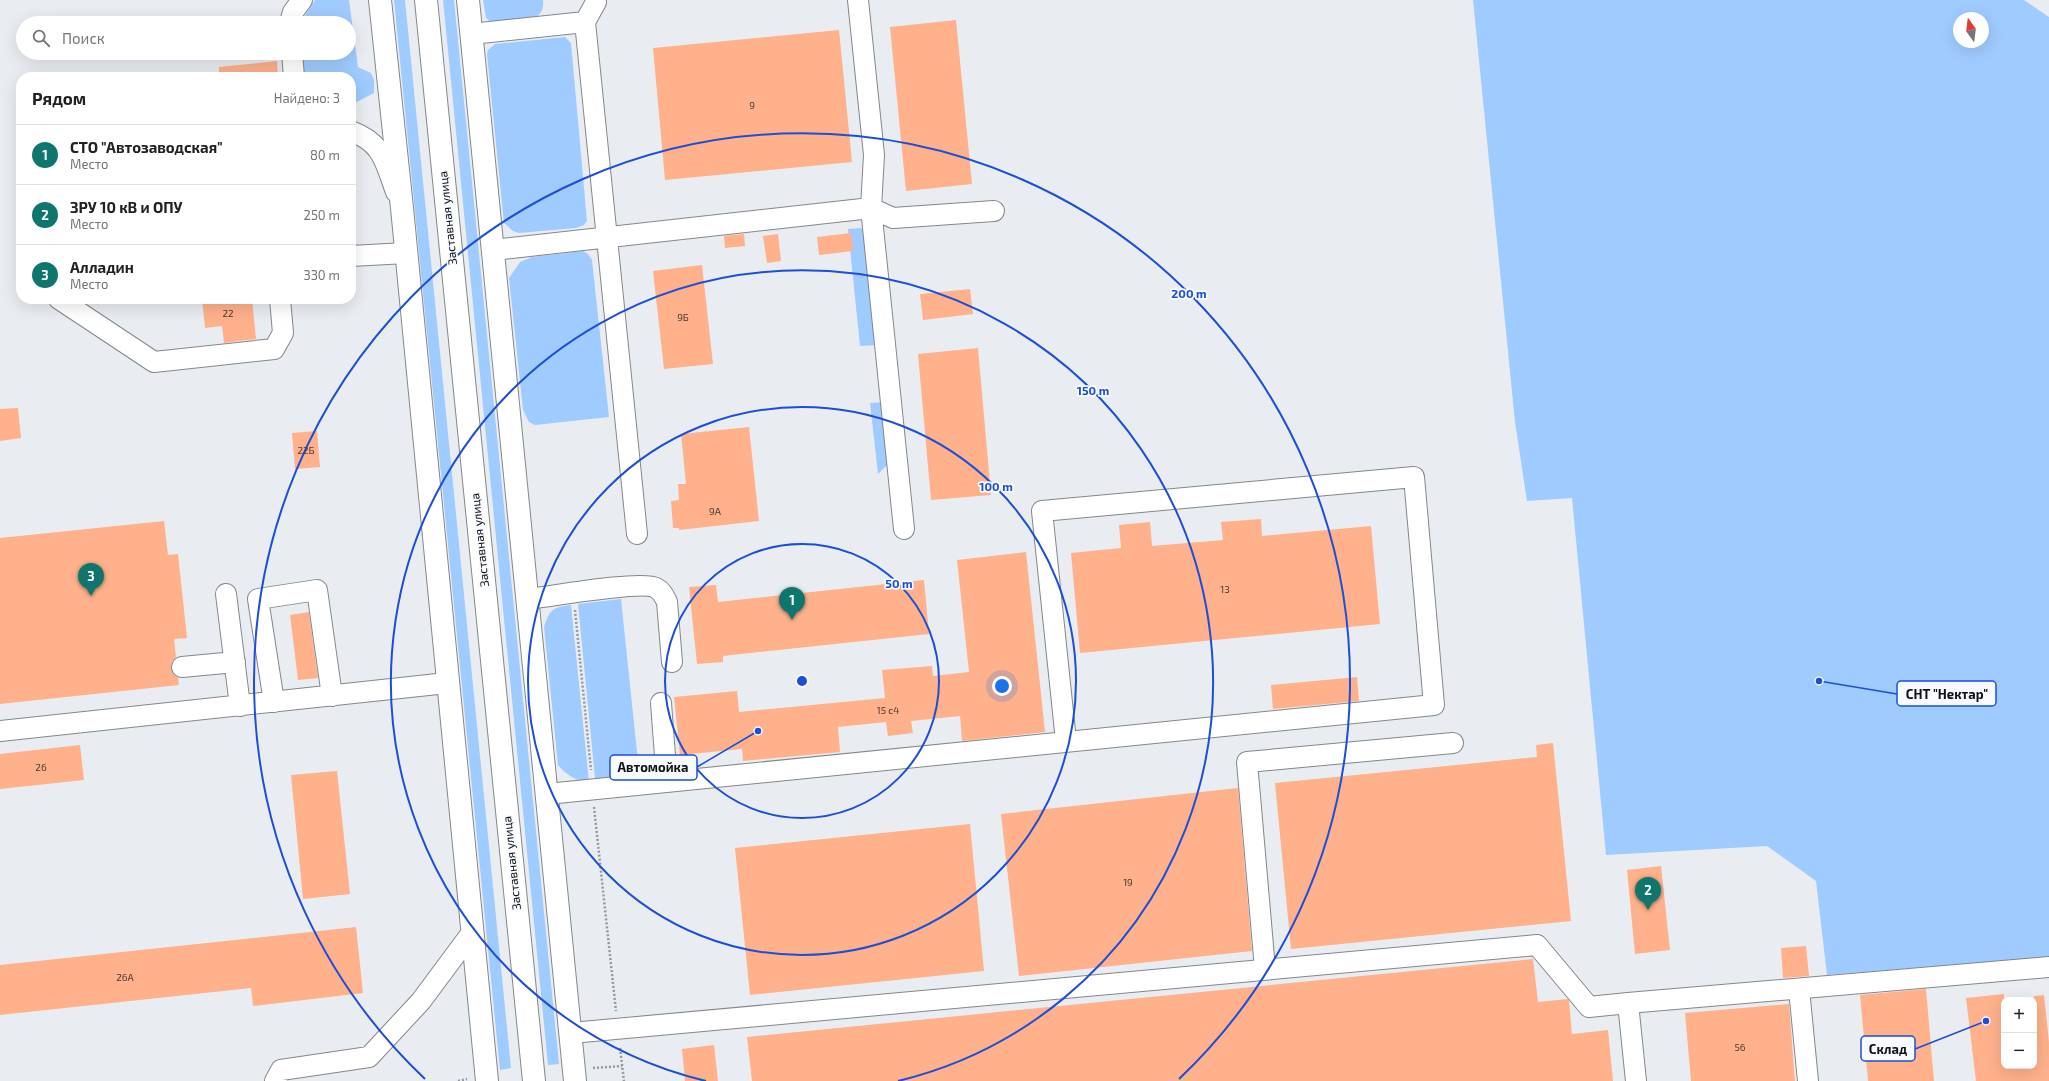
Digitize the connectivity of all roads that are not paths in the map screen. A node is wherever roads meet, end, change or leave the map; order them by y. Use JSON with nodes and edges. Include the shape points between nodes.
{"nodes":[{"id":1,"x":302,"y":0,"type":"edge"},
{"id":2,"x":380,"y":0,"type":"edge"},
{"id":3,"x":426,"y":0,"type":"edge"},
{"id":4,"x":468,"y":0,"type":"edge"},
{"id":5,"x":858,"y":0,"type":"edge"},
{"id":6,"x":596,"y":2,"type":"dead end"},
{"id":7,"x":292,"y":16,"type":"edge"},
{"id":8,"x":585,"y":22,"type":"junction"},
{"id":9,"x":472,"y":34,"type":"junction"},
{"id":10,"x":293,"y":60,"type":"edge"},
{"id":11,"x":294,"y":72,"type":"edge"},
{"id":12,"x":356,"y":133,"type":"edge"},
{"id":13,"x":402,"y":208,"type":"junction"},
{"id":14,"x":871,"y":208,"type":"junction"},
{"id":15,"x":994,"y":211,"type":"dead end"},
{"id":16,"x":607,"y":237,"type":"junction"},
{"id":17,"x":493,"y":250,"type":"junction"},
{"id":18,"x":406,"y":253,"type":"junction"},
{"id":19,"x":356,"y":256,"type":"edge"},
{"id":20,"x":67,"y":304,"type":"edge"},
{"id":21,"x":280,"y":304,"type":"edge"},
{"id":22,"x":904,"y":529,"type":"dead end"},
{"id":23,"x":637,"y":534,"type":"dead end"},
{"id":24,"x":226,"y":594,"type":"dead end"},
{"id":25,"x":528,"y":600,"type":"junction"},
{"id":26,"x":235,"y":662,"type":"junction"},
{"id":27,"x":672,"y":662,"type":"dead end"},
{"id":28,"x":182,"y":667,"type":"dead end"},
{"id":29,"x":447,"y":683,"type":"junction"},
{"id":30,"x":332,"y":696,"type":"junction"},
{"id":31,"x":274,"y":702,"type":"junction"},
{"id":32,"x":661,"y":703,"type":"dead end"},
{"id":33,"x":240,"y":706,"type":"junction"},
{"id":34,"x":0,"y":731,"type":"edge"},
{"id":35,"x":1066,"y":742,"type":"junction"},
{"id":36,"x":1453,"y":743,"type":"dead end"},
{"id":37,"x":667,"y":782,"type":"junction"},
{"id":38,"x":547,"y":794,"type":"junction"},
{"id":39,"x":473,"y":931,"type":"junction"},
{"id":40,"x":2049,"y":966,"type":"edge"},
{"id":41,"x":1265,"y":969,"type":"junction"},
{"id":42,"x":1799,"y":989,"type":"junction"},
{"id":43,"x":1628,"y":1003,"type":"junction"},
{"id":44,"x":571,"y":1033,"type":"junction"},
{"id":45,"x":582,"y":1075,"type":"edge"},
{"id":46,"x":479,"y":1080,"type":"edge"},
{"id":47,"x":275,"y":1081,"type":"edge"},
{"id":48,"x":534,"y":1081,"type":"edge"},
{"id":49,"x":1636,"y":1081,"type":"edge"},
{"id":50,"x":1808,"y":1081,"type":"edge"}],
"edges":[{"from":1,"to":7,"type":"street"},
{"from":2,"to":13,"type":"main road"},
{"from":3,"to":48,"type":"main road","name":"Заставная улица"},
{"from":4,"to":9,"type":"main road"},
{"from":5,"to":14,"type":"street","via":[[874,155]]},
{"from":6,"to":8,"type":"street"},
{"from":8,"to":9,"type":"street"},
{"from":8,"to":16,"type":"street"},
{"from":9,"to":17,"type":"main road"},
{"from":10,"to":11,"type":"street"},
{"from":12,"to":13,"type":"street","via":[[365,136],[375,145],[384,158]]},
{"from":13,"to":18,"type":"main road"},
{"from":14,"to":15,"type":"street","via":[[893,218]]},
{"from":14,"to":16,"type":"street"},
{"from":14,"to":22,"type":"street"},
{"from":16,"to":17,"type":"street"},
{"from":16,"to":23,"type":"street"},
{"from":17,"to":25,"type":"main road"},
{"from":18,"to":19,"type":"street"},
{"from":18,"to":29,"type":"main road"},
{"from":20,"to":21,"type":"street","via":[[154,362],[274,349],[283,333]]},
{"from":24,"to":26,"type":"street"},
{"from":25,"to":27,"type":"street","via":[[633,585],[655,587],[663,593],[666,602]]},
{"from":25,"to":38,"type":"main road"},
{"from":26,"to":28,"type":"street"},
{"from":26,"to":33,"type":"street"},
{"from":29,"to":30,"type":"street"},
{"from":29,"to":39,"type":"main road"},
{"from":30,"to":31,"type":"street"},
{"from":30,"to":31,"type":"street","via":[[317,590],[258,599]]},
{"from":31,"to":33,"type":"street"},
{"from":32,"to":37,"type":"street"},
{"from":33,"to":34,"type":"street"},
{"from":35,"to":35,"type":"street","via":[[1434,705],[1414,476],[1042,511]]},
{"from":35,"to":37,"type":"street"},
{"from":36,"to":41,"type":"street","via":[[1247,762]]},
{"from":37,"to":38,"type":"street"},
{"from":38,"to":44,"type":"main road"},
{"from":39,"to":46,"type":"main road"},
{"from":39,"to":47,"type":"street","via":[[421,1001],[369,1057],[281,1070]]},
{"from":40,"to":42,"type":"street"},
{"from":41,"to":43,"type":"street","via":[[1538,945],[1588,1007]]},
{"from":41,"to":44,"type":"street"},
{"from":42,"to":43,"type":"street"},
{"from":42,"to":50,"type":"street"},
{"from":43,"to":49,"type":"street"},
{"from":44,"to":45,"type":"main road"}]}
